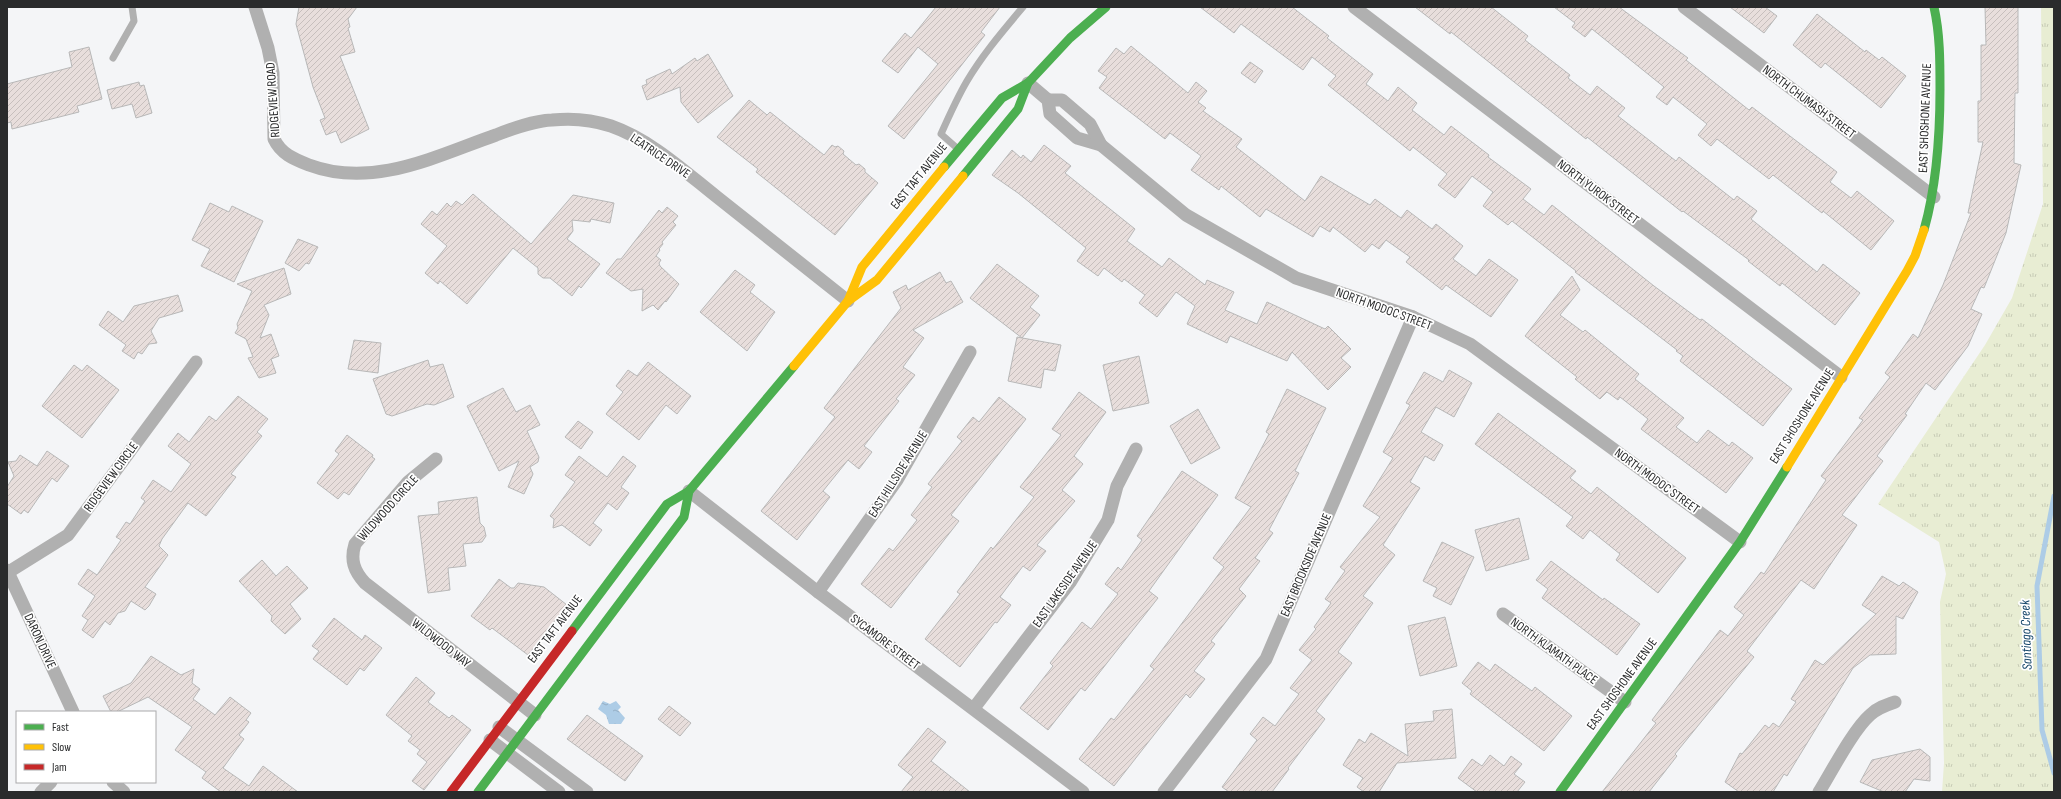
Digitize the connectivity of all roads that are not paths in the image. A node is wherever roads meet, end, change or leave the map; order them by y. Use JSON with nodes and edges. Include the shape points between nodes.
{"nodes":[{"id":1,"x":132,"y":7,"type":"edge"},
{"id":2,"x":255,"y":7,"type":"edge"},
{"id":3,"x":1024,"y":7,"type":"edge"},
{"id":4,"x":1106,"y":7,"type":"edge"},
{"id":5,"x":1355,"y":7,"type":"edge"},
{"id":6,"x":1684,"y":7,"type":"edge"},
{"id":7,"x":1934,"y":7,"type":"edge"},
{"id":8,"x":113,"y":58,"type":"dead end"},
{"id":9,"x":1028,"y":83,"type":"junction"},
{"id":10,"x":1048,"y":100,"type":"junction"},
{"id":11,"x":1101,"y":145,"type":"junction"},
{"id":12,"x":278,"y":148,"type":"joint"},
{"id":13,"x":958,"y":150,"type":"junction"},
{"id":14,"x":1934,"y":197,"type":"junction"},
{"id":15,"x":848,"y":300,"type":"junction"},
{"id":16,"x":1413,"y":317,"type":"junction"},
{"id":17,"x":970,"y":352,"type":"dead end"},
{"id":18,"x":196,"y":362,"type":"dead end"},
{"id":19,"x":1841,"y":377,"type":"junction"},
{"id":20,"x":1136,"y":449,"type":"dead end"},
{"id":21,"x":436,"y":459,"type":"dead end"},
{"id":22,"x":689,"y":491,"type":"junction"},
{"id":23,"x":1740,"y":542,"type":"junction"},
{"id":24,"x":353,"y":564,"type":"joint"},
{"id":25,"x":7,"y":572,"type":"edge"},
{"id":26,"x":818,"y":592,"type":"junction"},
{"id":27,"x":1502,"y":614,"type":"dead end"},
{"id":28,"x":518,"y":702,"type":"junction"},
{"id":29,"x":1625,"y":702,"type":"junction"},
{"id":30,"x":1895,"y":702,"type":"dead end"},
{"id":31,"x":974,"y":708,"type":"junction"},
{"id":32,"x":73,"y":711,"type":"edge"},
{"id":33,"x":535,"y":715,"type":"junction"},
{"id":34,"x":499,"y":727,"type":"junction"},
{"id":35,"x":490,"y":740,"type":"junction"},
{"id":36,"x":517,"y":740,"type":"junction"},
{"id":37,"x":507,"y":753,"type":"junction"},
{"id":38,"x":50,"y":783,"type":"edge"},
{"id":39,"x":114,"y":783,"type":"edge"},
{"id":40,"x":41,"y":792,"type":"edge"},
{"id":41,"x":124,"y":792,"type":"edge"},
{"id":42,"x":451,"y":792,"type":"edge"},
{"id":43,"x":478,"y":792,"type":"edge"},
{"id":44,"x":559,"y":792,"type":"edge"},
{"id":45,"x":587,"y":792,"type":"edge"},
{"id":46,"x":1083,"y":792,"type":"edge"},
{"id":47,"x":1164,"y":792,"type":"edge"},
{"id":48,"x":1560,"y":792,"type":"edge"},
{"id":49,"x":1819,"y":792,"type":"edge"}],
"edges":[{"from":1,"to":8,"type":"lane","via":[[134,21]]},
{"from":2,"to":12,"type":"street","name":"RIDGEVIEW ROAD","via":[[271,60],[274,138]]},
{"from":3,"to":13,"type":"lane","via":[[991,45],[966,81],[952,110],[941,134]]},
{"from":4,"to":9,"type":"street","name":"EAST TAFT AVENUE","via":[[1070,38]]},
{"from":5,"to":19,"type":"street","name":"NORTH YUROK STREET"},
{"from":6,"to":14,"type":"street","name":"NORTH CHUMASH STREET"},
{"from":7,"to":14,"type":"street","name":"EAST SHOSHONE AVENUE","via":[[1940,53],[1940,127]]},
{"from":9,"to":10,"type":"street","name":"NORTH MODOC STREET"},
{"from":9,"to":13,"type":"street","name":"EAST TAFT AVENUE","via":[[1002,98]]},
{"from":9,"to":15,"type":"street","name":"EAST TAFT AVENUE","via":[[1018,110],[882,274]]},
{"from":10,"to":11,"type":"street","name":"NORTH MODOC STREET","via":[[1062,100],[1090,124]]},
{"from":10,"to":11,"type":"street","name":"NORTH MODOC STREET","via":[[1050,114],[1077,138]]},
{"from":11,"to":16,"type":"street","name":"NORTH MODOC STREET","via":[[1186,216],[1296,278]]},
{"from":12,"to":15,"type":"street","name":"LEATRICE DRIVE","via":[[315,167],[351,174],[369,174],[401,168],[538,122],[577,120],[610,126],[637,138],[675,164]]},
{"from":13,"to":15,"type":"street","name":"EAST TAFT AVENUE","via":[[862,267]]},
{"from":14,"to":19,"type":"street","name":"EAST SHOSHONE AVENUE","via":[[1915,257]]},
{"from":15,"to":22,"type":"street","name":"EAST TAFT AVENUE"},
{"from":16,"to":23,"type":"street","name":"NORTH MODOC STREET","via":[[1470,344]]},
{"from":16,"to":47,"type":"street","name":"EAST BROOKSIDE AVENUE","via":[[1266,659]]},
{"from":17,"to":26,"type":"street","name":"EAST HILLSIDE AVENUE","via":[[897,480]]},
{"from":18,"to":25,"type":"street","name":"RIDGEVIEW CIRCLE","via":[[68,535]]},
{"from":19,"to":23,"type":"street","name":"EAST SHOSHONE AVENUE"},
{"from":20,"to":31,"type":"street","name":"EAST LAKESIDE AVENUE","via":[[1117,486],[1108,520],[1075,574]]},
{"from":21,"to":24,"type":"street","name":"WILDWOOD CIRCLE","via":[[408,482],[355,544],[352,553]]},
{"from":22,"to":26,"type":"street","name":"SYCAMORE STREET"},
{"from":22,"to":28,"type":"street","name":"EAST TAFT AVENUE","via":[[667,504]]},
{"from":22,"to":33,"type":"street","name":"EAST TAFT AVENUE","via":[[684,517]]},
{"from":23,"to":29,"type":"street","name":"EAST SHOSHONE AVENUE"},
{"from":24,"to":28,"type":"street","name":"WILDWOOD WAY","via":[[365,583]]},
{"from":25,"to":32,"type":"street","name":"DARON DRIVE"},
{"from":26,"to":31,"type":"street","name":"SYCAMORE STREET"},
{"from":27,"to":29,"type":"street","name":"NORTH KLAMATH PLACE"},
{"from":28,"to":33,"type":"street","name":"WILDWOOD WAY"},
{"from":28,"to":34,"type":"street","name":"EAST TAFT AVENUE"},
{"from":29,"to":48,"type":"street","name":"EAST SHOSHONE AVENUE"},
{"from":30,"to":49,"type":"street","via":[[1882,706],[1860,726]]},
{"from":31,"to":46,"type":"street","name":"SYCAMORE STREET"},
{"from":33,"to":36,"type":"street","name":"EAST TAFT AVENUE"},
{"from":34,"to":35,"type":"street","name":"EAST TAFT AVENUE"},
{"from":34,"to":36,"type":"street"},
{"from":35,"to":37,"type":"street"},
{"from":35,"to":42,"type":"street","name":"EAST TAFT AVENUE"},
{"from":36,"to":37,"type":"street","name":"EAST TAFT AVENUE"},
{"from":36,"to":45,"type":"street"},
{"from":37,"to":43,"type":"street","name":"EAST TAFT AVENUE"},
{"from":37,"to":44,"type":"street"},
{"from":38,"to":40,"type":"street"},
{"from":39,"to":41,"type":"street"}]}
